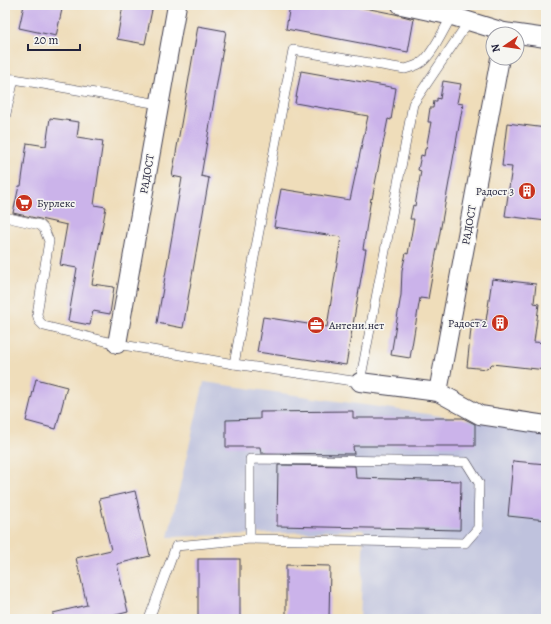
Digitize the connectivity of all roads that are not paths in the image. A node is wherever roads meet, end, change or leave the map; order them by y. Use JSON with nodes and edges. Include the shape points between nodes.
{"nodes":[{"id":1,"x":177,"y":5,"type":"edge"},
{"id":2,"x":402,"y":5,"type":"edge"},
{"id":3,"x":458,"y":14,"type":"edge"},
{"id":4,"x":487,"y":26,"type":"edge"},
{"id":5,"x":525,"y":36,"type":"edge"},
{"id":6,"x":546,"y":38,"type":"edge"},
{"id":7,"x":499,"y":66,"type":"edge"},
{"id":8,"x":10,"y":79,"type":"edge"},
{"id":9,"x":159,"y":104,"type":"junction"},
{"id":10,"x":5,"y":118,"type":"edge"},
{"id":11,"x":5,"y":217,"type":"edge"},
{"id":12,"x":117,"y":344,"type":"junction"},
{"id":13,"x":234,"y":364,"type":"junction"},
{"id":14,"x":360,"y":382,"type":"junction"},
{"id":15,"x":438,"y":392,"type":"junction"},
{"id":16,"x":546,"y":425,"type":"edge"},
{"id":17,"x":250,"y":539,"type":"junction"},
{"id":18,"x":149,"y":619,"type":"edge"}],
"edges":[{"from":1,"to":9,"type":"street","name":"РАДОСТ"},
{"from":2,"to":3,"type":"street"},
{"from":3,"to":4,"type":"street"},
{"from":3,"to":13,"type":"lane","via":[[430,54],[415,67],[405,69],[293,50]]},
{"from":3,"to":14,"type":"lane","via":[[413,104]]},
{"from":5,"to":6,"type":"street"},
{"from":7,"to":15,"type":"street","name":"РАДОСТ"},
{"from":8,"to":9,"type":"lane"},
{"from":8,"to":10,"type":"lane"},
{"from":9,"to":12,"type":"street","name":"РАДОСТ"},
{"from":11,"to":12,"type":"lane","via":[[40,225],[48,235],[37,314],[39,321],[44,326]]},
{"from":12,"to":13,"type":"lane"},
{"from":13,"to":14,"type":"lane"},
{"from":14,"to":15,"type":"street"},
{"from":15,"to":16,"type":"street","via":[[480,415]]},
{"from":17,"to":17,"type":"lane","via":[[250,459],[466,462],[479,482],[478,528],[465,543]]},
{"from":17,"to":18,"type":"lane","via":[[176,546]]}]}
